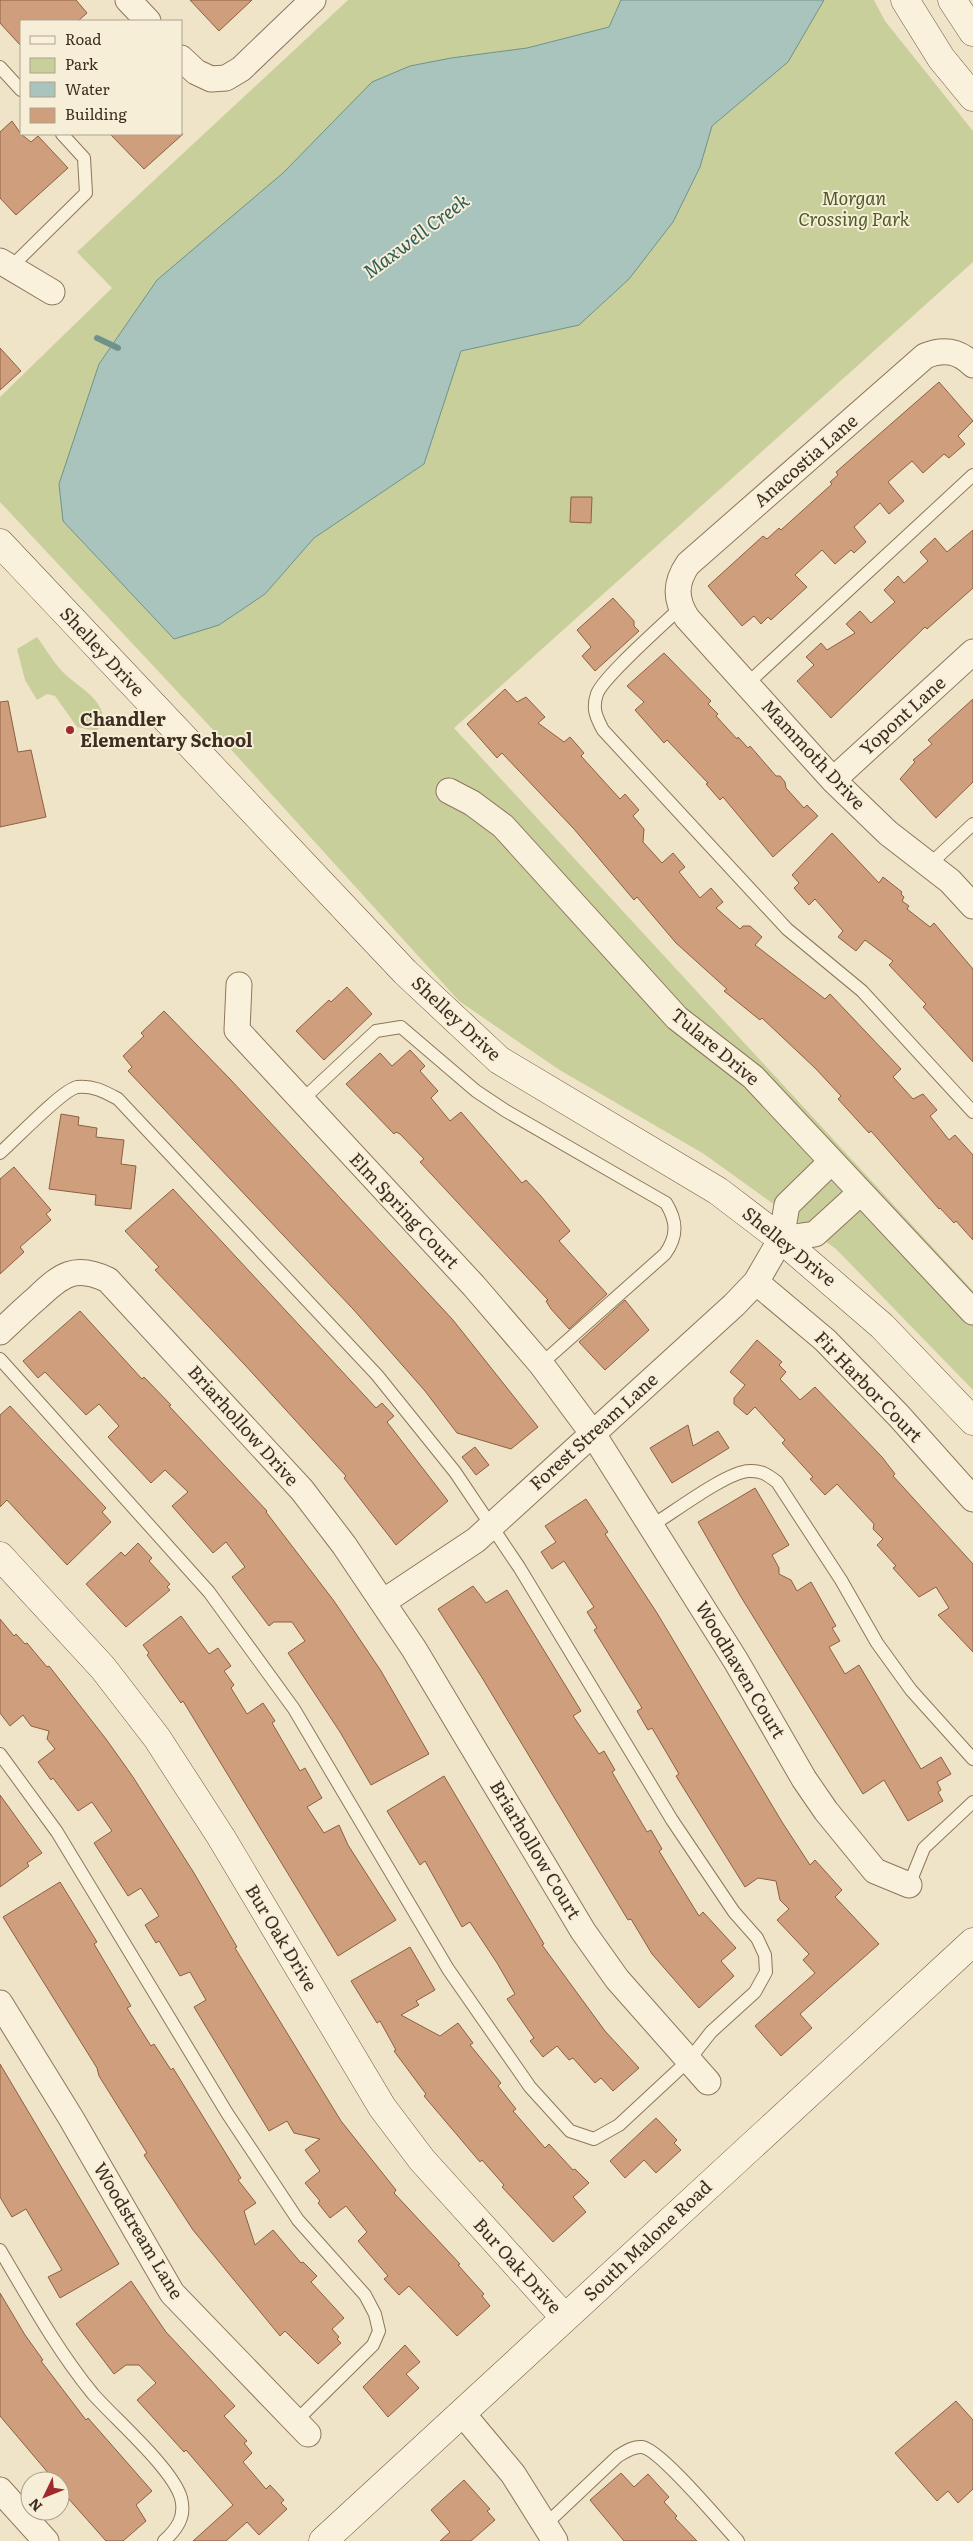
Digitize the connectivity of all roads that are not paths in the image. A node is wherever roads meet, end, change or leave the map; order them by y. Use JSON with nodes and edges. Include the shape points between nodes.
{"nodes":[{"id":1,"x":128,"y":0,"type":"edge"},
{"id":2,"x":314,"y":0,"type":"edge"},
{"id":3,"x":905,"y":0,"type":"edge"},
{"id":4,"x":952,"y":0,"type":"edge"},
{"id":5,"x":147,"y":20,"type":"edge"},
{"id":6,"x":973,"y":32,"type":"edge"},
{"id":7,"x":182,"y":59,"type":"edge"},
{"id":8,"x":0,"y":67,"type":"edge"},
{"id":9,"x":20,"y":89,"type":"edge"},
{"id":10,"x":973,"y":97,"type":"edge"},
{"id":11,"x":63,"y":135,"type":"edge"},
{"id":12,"x":5,"y":265,"type":"edge"},
{"id":13,"x":52,"y":292,"type":"dead end"},
{"id":14,"x":965,"y":358,"type":"edge"},
{"id":15,"x":973,"y":475,"type":"edge"},
{"id":16,"x":0,"y":543,"type":"edge"},
{"id":17,"x":679,"y":597,"type":"junction"},
{"id":18,"x":973,"y":652,"type":"edge"},
{"id":19,"x":747,"y":684,"type":"junction"},
{"id":20,"x":833,"y":780,"type":"junction"},
{"id":21,"x":449,"y":791,"type":"dead end"},
{"id":22,"x":973,"y":824,"type":"edge"},
{"id":23,"x":929,"y":865,"type":"junction"},
{"id":24,"x":973,"y":906,"type":"edge"},
{"id":25,"x":239,"y":985,"type":"dead end"},
{"id":26,"x":302,"y":1100,"type":"junction"},
{"id":27,"x":973,"y":1112,"type":"edge"},
{"id":28,"x":0,"y":1154,"type":"edge"},
{"id":29,"x":831,"y":1162,"type":"junction"},
{"id":30,"x":860,"y":1193,"type":"junction"},
{"id":31,"x":781,"y":1239,"type":"junction"},
{"id":32,"x":756,"y":1282,"type":"junction"},
{"id":33,"x":973,"y":1312,"type":"edge"},
{"id":34,"x":0,"y":1332,"type":"edge"},
{"id":35,"x":0,"y":1359,"type":"edge"},
{"id":36,"x":541,"y":1364,"type":"junction"},
{"id":37,"x":973,"y":1421,"type":"edge"},
{"id":38,"x":593,"y":1434,"type":"junction"},
{"id":39,"x":973,"y":1499,"type":"edge"},
{"id":40,"x":491,"y":1526,"type":"junction"},
{"id":41,"x":651,"y":1526,"type":"junction"},
{"id":42,"x":0,"y":1556,"type":"edge"},
{"id":43,"x":383,"y":1602,"type":"junction"},
{"id":44,"x":0,"y":1754,"type":"edge"},
{"id":45,"x":973,"y":1759,"type":"edge"},
{"id":46,"x":973,"y":1802,"type":"edge"},
{"id":47,"x":909,"y":1884,"type":"joint"},
{"id":48,"x":973,"y":1942,"type":"edge"},
{"id":49,"x":0,"y":2003,"type":"edge"},
{"id":50,"x":689,"y":2060,"type":"junction"},
{"id":51,"x":708,"y":2082,"type":"dead end"},
{"id":52,"x":0,"y":2250,"type":"edge"},
{"id":53,"x":565,"y":2318,"type":"junction"},
{"id":54,"x":462,"y":2413,"type":"junction"},
{"id":55,"x":302,"y":2427,"type":"joint"},
{"id":56,"x":0,"y":2490,"type":"edge"},
{"id":57,"x":550,"y":2533,"type":"edge"},
{"id":58,"x":46,"y":2541,"type":"edge"},
{"id":59,"x":164,"y":2541,"type":"edge"},
{"id":60,"x":323,"y":2541,"type":"edge"},
{"id":61,"x":738,"y":2541,"type":"edge"}],
"edges":[{"from":1,"to":5,"type":"street"},
{"from":2,"to":7,"type":"street","via":[[241,69],[226,78],[211,79],[196,72]]},
{"from":3,"to":10,"type":"street","via":[[941,58]]},
{"from":4,"to":6,"type":"street"},
{"from":8,"to":9,"type":"lane"},
{"from":11,"to":12,"type":"lane","via":[[84,158],[86,193]]},
{"from":12,"to":13,"type":"street"},
{"from":14,"to":17,"type":"street","name":"Anacostia Lane","via":[[930,354],[918,362],[688,564]]},
{"from":15,"to":19,"type":"lane"},
{"from":16,"to":31,"type":"street","name":"Shelley Drive","via":[[405,972],[499,1060],[718,1191]]},
{"from":17,"to":19,"type":"street","name":"Mammoth Drive","via":[[686,618]]},
{"from":17,"to":27,"type":"lane","via":[[597,693],[594,714],[603,730],[787,930],[862,991]]},
{"from":18,"to":20,"type":"street","name":"Yopont Lane"},
{"from":19,"to":20,"type":"street","name":"Mammoth Drive"},
{"from":20,"to":23,"type":"street","name":"Mammoth Drive","via":[[888,833]]},
{"from":21,"to":29,"type":"street","name":"Tulare Drive","via":[[503,826],[677,1018],[753,1077]]},
{"from":22,"to":23,"type":"lane"},
{"from":23,"to":24,"type":"street","name":"Mammoth Drive","via":[[950,881]]},
{"from":25,"to":26,"type":"street","name":"Elm Spring Court","via":[[237,1030]]},
{"from":26,"to":36,"type":"street","name":"Elm Spring Court","via":[[474,1286]]},
{"from":26,"to":36,"type":"lane","via":[[376,1031],[401,1027],[453,1074],[484,1096],[666,1203],[675,1223],[672,1245]]},
{"from":28,"to":40,"type":"lane","via":[[56,1101],[76,1087],[100,1089],[118,1099],[377,1375],[455,1472]]},
{"from":29,"to":30,"type":"street","name":"Tulare Drive"},
{"from":29,"to":31,"type":"street","name":"Forest Stream Lane","via":[[787,1205]]},
{"from":30,"to":31,"type":"street","via":[[816,1234]]},
{"from":30,"to":33,"type":"street","name":"Tulare Drive"},
{"from":31,"to":32,"type":"street","name":"Forest Stream Lane"},
{"from":31,"to":37,"type":"street","name":"Shelley Drive","via":[[882,1326]]},
{"from":32,"to":38,"type":"street","name":"Forest Stream Lane"},
{"from":32,"to":39,"type":"street","name":"Fir Harbor Court","via":[[825,1340]]},
{"from":34,"to":43,"type":"street","name":"Briarhollow Drive","via":[[56,1279],[82,1272],[108,1280],[302,1490]]},
{"from":35,"to":50,"type":"lane","via":[[209,1592],[294,1709],[448,1969],[530,2087],[570,2131],[594,2139],[619,2125]]},
{"from":36,"to":38,"type":"street","name":"Elm Spring Court"},
{"from":38,"to":40,"type":"street","name":"Forest Stream Lane"},
{"from":38,"to":41,"type":"street","name":"Woodhaven Court"},
{"from":40,"to":43,"type":"street","name":"Forest Stream Lane","via":[[476,1540]]},
{"from":40,"to":50,"type":"lane","via":[[520,1567],[672,1820],[734,1912],[757,1938],[765,1955],[766,1972],[755,1992],[711,2032]]},
{"from":41,"to":45,"type":"lane","via":[[724,1480],[747,1471],[763,1472],[777,1482],[877,1643],[911,1690]]},
{"from":41,"to":47,"type":"street","name":"Woodhaven Court","via":[[826,1811],[876,1870]]},
{"from":42,"to":53,"type":"street","name":"Bur Oak Drive","via":[[102,1668],[157,1738],[221,1837],[352,2059],[422,2160]]},
{"from":43,"to":50,"type":"street","name":"Briarhollow Court","via":[[583,1931],[617,1979]]},
{"from":44,"to":55,"type":"lane","via":[[57,1832],[227,2113],[298,2220],[365,2295],[375,2314],[379,2331],[373,2345]]},
{"from":46,"to":47,"type":"lane","via":[[924,1848]]},
{"from":48,"to":53,"type":"street","name":"South Malone Road"},
{"from":49,"to":55,"type":"street","name":"Woodstream Lane","via":[[172,2293]]},
{"from":50,"to":51,"type":"street","name":"Briarhollow Court"},
{"from":52,"to":59,"type":"lane","via":[[60,2349],[93,2393],[169,2476],[181,2498],[182,2517]]},
{"from":53,"to":54,"type":"street","name":"South Malone Road"},
{"from":54,"to":57,"type":"street","via":[[513,2474]]},
{"from":54,"to":60,"type":"street","name":"South Malone Road"},
{"from":56,"to":58,"type":"street"},
{"from":57,"to":61,"type":"lane","via":[[618,2456],[643,2446],[660,2456]]}]}
